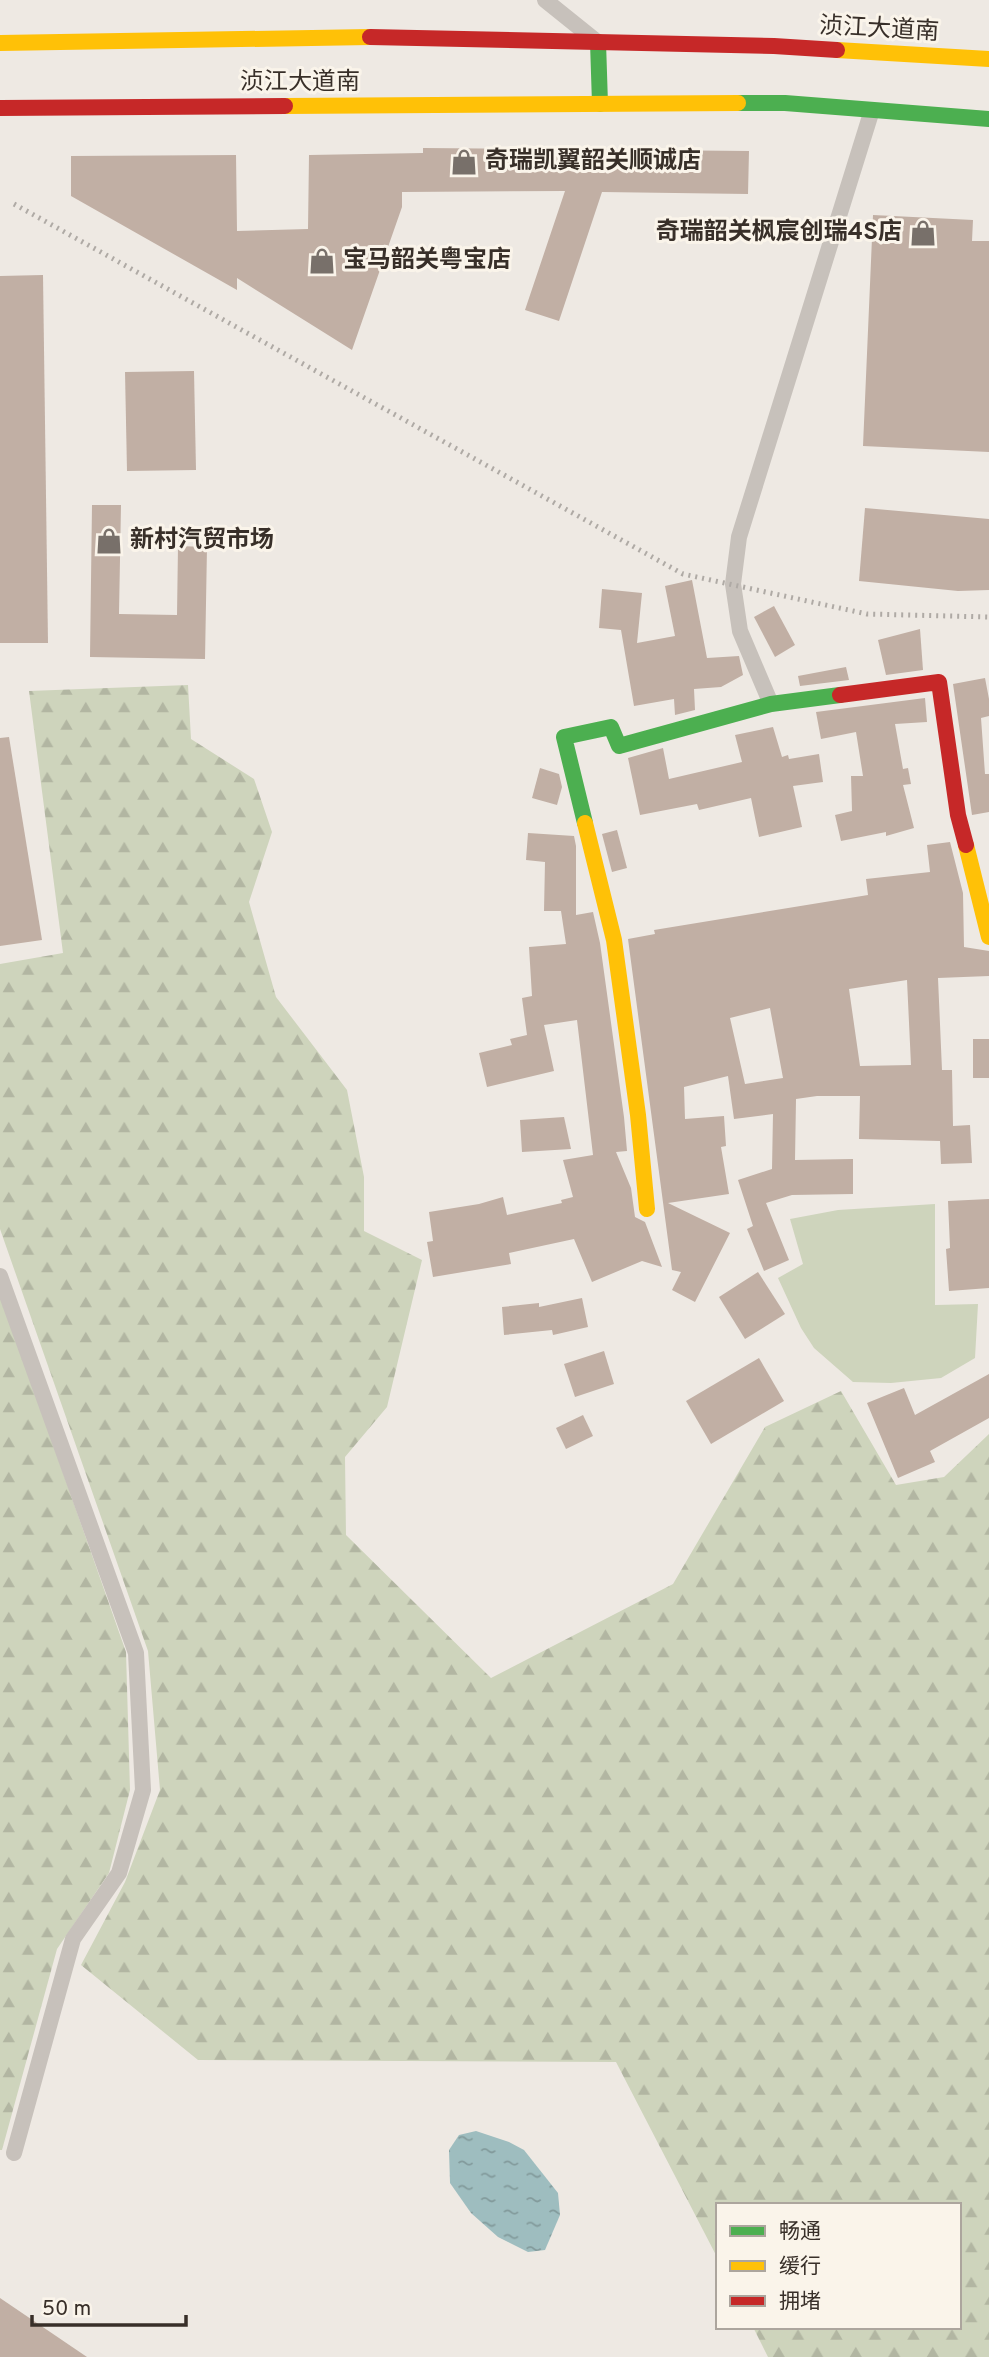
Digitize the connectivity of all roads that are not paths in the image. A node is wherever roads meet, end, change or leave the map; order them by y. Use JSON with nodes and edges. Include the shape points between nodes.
{"nodes":[{"id":1,"x":545,"y":0,"type":"edge"},
{"id":2,"x":598,"y":42,"type":"junction"},
{"id":3,"x":0,"y":43,"type":"edge"},
{"id":4,"x":989,"y":59,"type":"edge"},
{"id":5,"x":600,"y":104,"type":"junction"},
{"id":6,"x":0,"y":108,"type":"edge"},
{"id":7,"x":872,"y":110,"type":"junction"},
{"id":8,"x":989,"y":119,"type":"edge"},
{"id":9,"x":771,"y":704,"type":"junction"},
{"id":10,"x":989,"y":937,"type":"edge"},
{"id":11,"x":647,"y":1209,"type":"dead end"},
{"id":12,"x":0,"y":1276,"type":"edge"},
{"id":13,"x":14,"y":2153,"type":"dead end"}],
"edges":[{"from":1,"to":2,"type":"street"},
{"from":2,"to":3,"type":"main road","name":"浈江大道南","via":[[366,37]]},
{"from":2,"to":4,"type":"main road","name":"浈江大道南","via":[[774,46]]},
{"from":2,"to":5,"type":"main road"},
{"from":5,"to":6,"type":"main road","name":"浈江大道南"},
{"from":5,"to":7,"type":"main road","name":"浈江大道南","via":[[785,103]]},
{"from":7,"to":8,"type":"main road","name":"浈江大道南"},
{"from":7,"to":9,"type":"street","via":[[739,537],[733,584],[740,631]]},
{"from":9,"to":10,"type":"main road","via":[[939,682],[958,816]]},
{"from":9,"to":11,"type":"main road","via":[[619,746],[611,727],[564,737],[614,940]]},
{"from":12,"to":13,"type":"street","via":[[136,1653],[143,1790],[119,1873],[73,1939]]}]}
